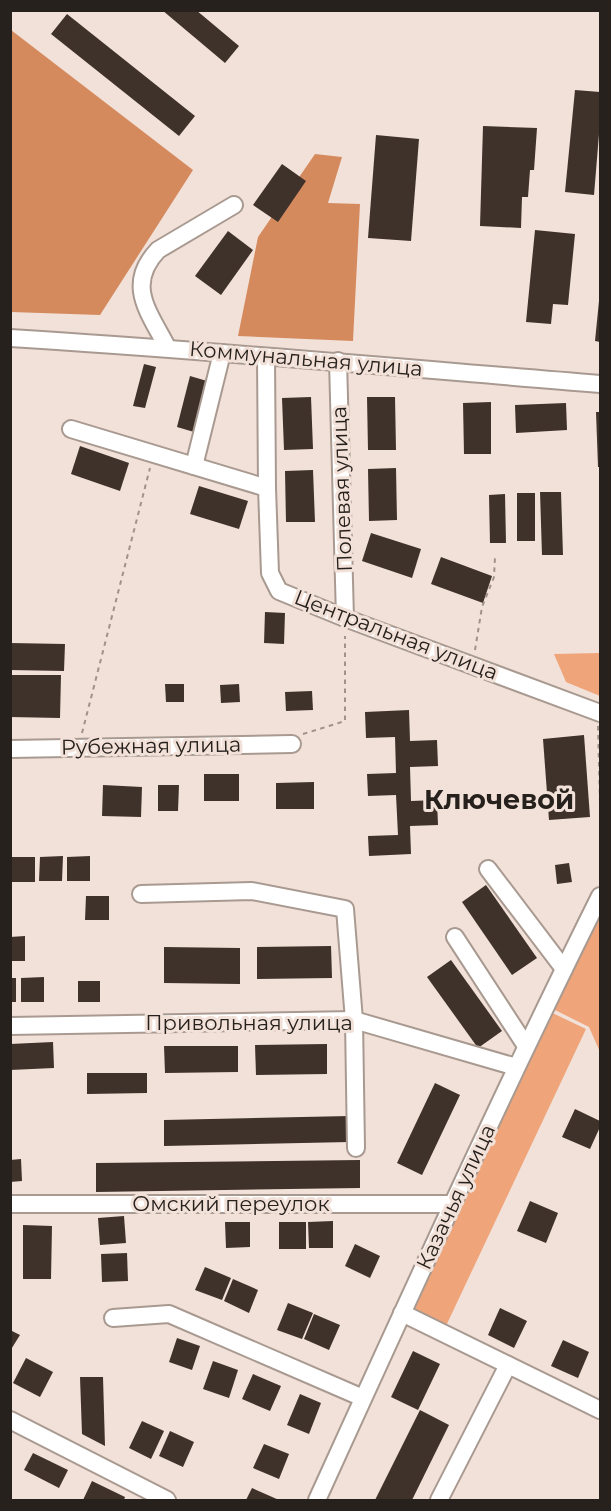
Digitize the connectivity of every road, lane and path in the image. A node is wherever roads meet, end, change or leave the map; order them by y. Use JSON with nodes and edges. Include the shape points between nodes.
{"nodes":[{"id":1,"x":234,"y":205,"type":"dead end"},
{"id":2,"x":10,"y":338,"type":"edge"},
{"id":3,"x":167,"y":348,"type":"junction"},
{"id":4,"x":222,"y":353,"type":"junction"},
{"id":5,"x":266,"y":357,"type":"junction"},
{"id":6,"x":338,"y":361,"type":"junction"},
{"id":7,"x":600,"y":384,"type":"edge"},
{"id":8,"x":71,"y":429,"type":"dead end"},
{"id":9,"x":154,"y":454,"type":"junction"},
{"id":10,"x":194,"y":466,"type":"junction"},
{"id":11,"x":267,"y":488,"type":"junction"},
{"id":12,"x":495,"y":557,"type":"dead end"},
{"id":13,"x":345,"y":618,"type":"junction"},
{"id":14,"x":472,"y":665,"type":"junction"},
{"id":15,"x":599,"y":712,"type":"edge"},
{"id":16,"x":296,"y":739,"type":"joint"},
{"id":17,"x":78,"y":748,"type":"junction"},
{"id":18,"x":10,"y":749,"type":"edge"},
{"id":19,"x":600,"y":803,"type":"edge"},
{"id":20,"x":488,"y":868,"type":"dead end"},
{"id":21,"x":141,"y":894,"type":"dead end"},
{"id":22,"x":600,"y":896,"type":"edge"},
{"id":23,"x":455,"y":937,"type":"dead end"},
{"id":24,"x":564,"y":969,"type":"junction"},
{"id":25,"x":354,"y":1020,"type":"junction"},
{"id":26,"x":10,"y":1026,"type":"edge"},
{"id":27,"x":526,"y":1046,"type":"junction"},
{"id":28,"x":516,"y":1067,"type":"junction"},
{"id":29,"x":356,"y":1148,"type":"dead end"},
{"id":30,"x":10,"y":1204,"type":"edge"},
{"id":31,"x":451,"y":1204,"type":"junction"},
{"id":32,"x":402,"y":1313,"type":"junction"},
{"id":33,"x":113,"y":1318,"type":"dead end"},
{"id":34,"x":508,"y":1365,"type":"junction"},
{"id":35,"x":363,"y":1398,"type":"junction"},
{"id":36,"x":600,"y":1410,"type":"edge"},
{"id":37,"x":10,"y":1420,"type":"edge"},
{"id":38,"x":167,"y":1500,"type":"edge"},
{"id":39,"x":317,"y":1500,"type":"edge"},
{"id":40,"x":439,"y":1500,"type":"edge"}],
"edges":[{"from":1,"to":3,"type":"street","via":[[158,250],[142,273],[142,295]]},
{"from":2,"to":3,"type":"street","name":"Коммунальная улица"},
{"from":3,"to":4,"type":"street","name":"Коммунальная улица"},
{"from":4,"to":5,"type":"street","name":"Коммунальная улица"},
{"from":4,"to":10,"type":"street"},
{"from":5,"to":6,"type":"street","name":"Коммунальная улица"},
{"from":5,"to":11,"type":"street","name":"Центральная улица"},
{"from":6,"to":7,"type":"street","name":"Коммунальная улица"},
{"from":6,"to":13,"type":"street","name":"Полевая улица"},
{"from":8,"to":9,"type":"street"},
{"from":9,"to":10,"type":"street"},
{"from":9,"to":17,"type":"path"},
{"from":10,"to":11,"type":"street"},
{"from":11,"to":13,"type":"street","name":"Центральная улица","via":[[270,573],[279,591]]},
{"from":12,"to":14,"type":"path","via":[[494,577],[482,607]]},
{"from":13,"to":14,"type":"street","name":"Центральная улица"},
{"from":13,"to":16,"type":"path","via":[[345,721]]},
{"from":14,"to":15,"type":"street","name":"Центральная улица"},
{"from":15,"to":19,"type":"path"},
{"from":16,"to":17,"type":"street","name":"Рубежная улица"},
{"from":17,"to":18,"type":"street","name":"Рубежная улица"},
{"from":20,"to":24,"type":"street"},
{"from":21,"to":25,"type":"street","via":[[252,891],[345,909]]},
{"from":22,"to":24,"type":"street","name":"Казачья улица"},
{"from":23,"to":27,"type":"street"},
{"from":24,"to":27,"type":"street","name":"Казачья улица"},
{"from":25,"to":26,"type":"street","name":"Привольная улица"},
{"from":25,"to":28,"type":"street","name":"Привольная улица"},
{"from":25,"to":29,"type":"street"},
{"from":27,"to":28,"type":"street","name":"Казачья улица"},
{"from":28,"to":31,"type":"street","name":"Казачья улица"},
{"from":30,"to":31,"type":"street","name":"Омский переулок"},
{"from":31,"to":32,"type":"street","name":"Казачья улица"},
{"from":32,"to":34,"type":"street"},
{"from":32,"to":35,"type":"street","name":"Казачья улица"},
{"from":33,"to":35,"type":"street","via":[[169,1314]]},
{"from":34,"to":36,"type":"street"},
{"from":34,"to":40,"type":"street"},
{"from":35,"to":39,"type":"street","name":"Казачья улица"},
{"from":37,"to":38,"type":"street"}]}
